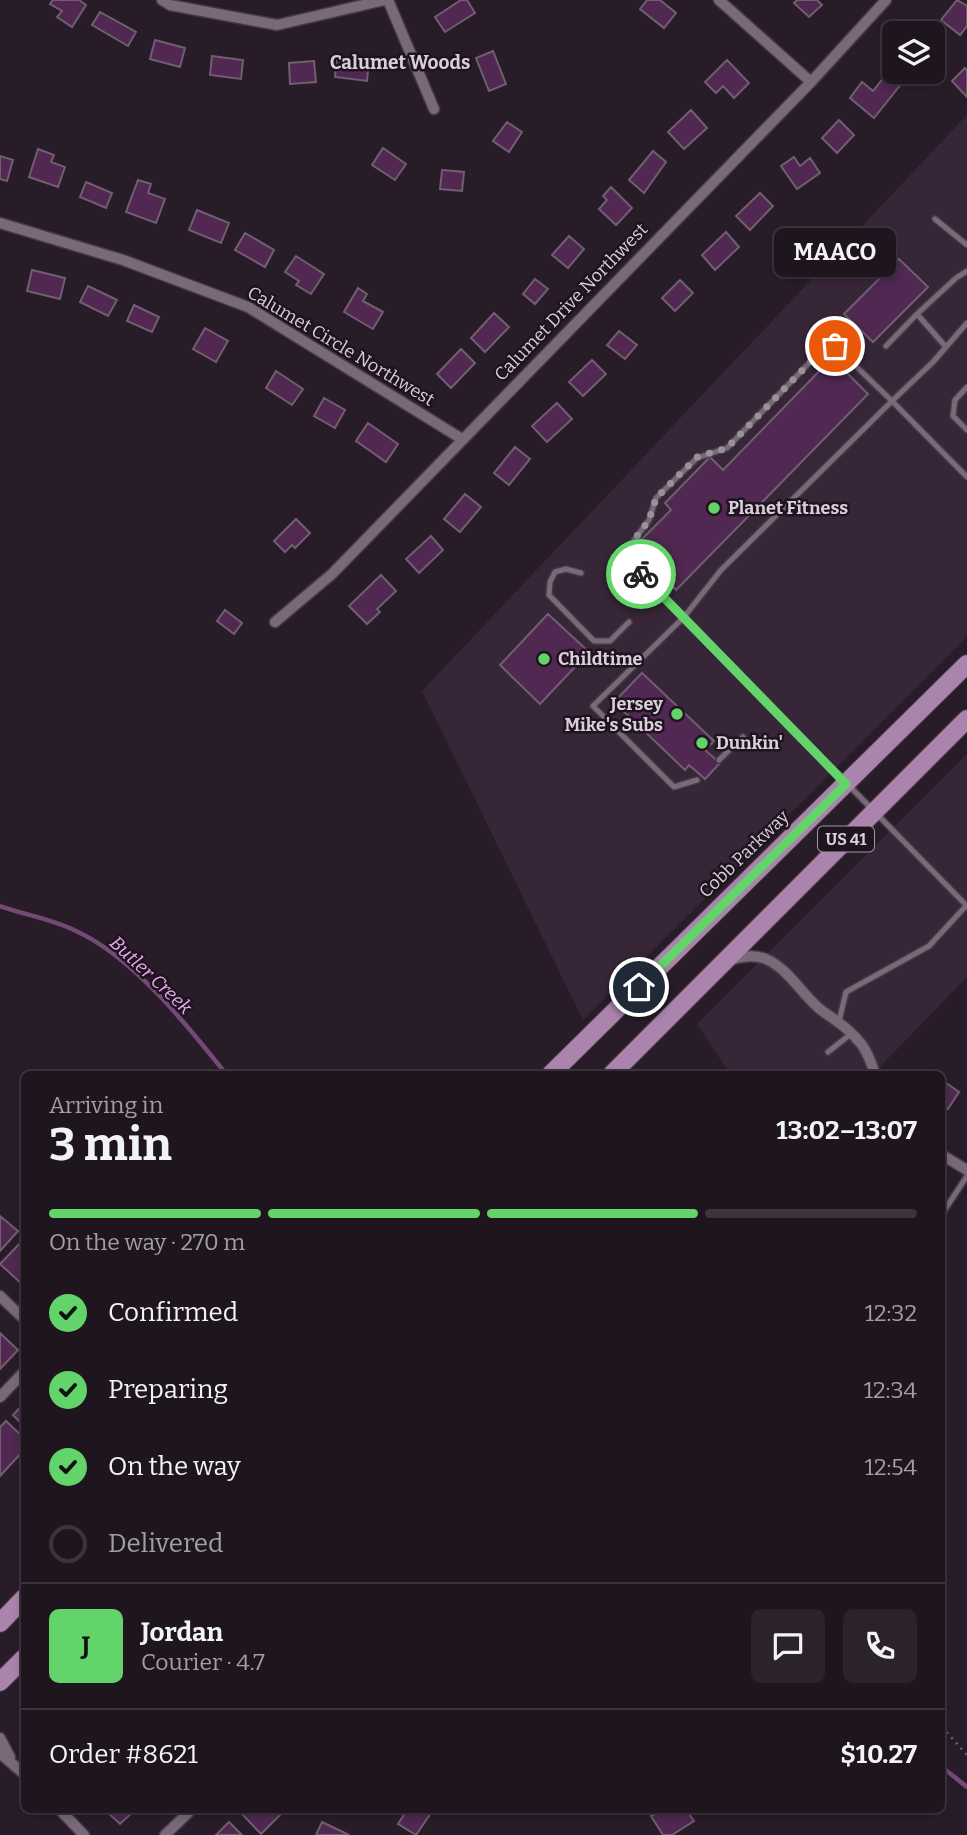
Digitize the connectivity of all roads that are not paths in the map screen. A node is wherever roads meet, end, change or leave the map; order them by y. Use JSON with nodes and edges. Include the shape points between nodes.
{"nodes":[{"id":1,"x":162,"y":0,"type":"edge"},
{"id":2,"x":386,"y":0,"type":"edge"},
{"id":3,"x":719,"y":0,"type":"edge"},
{"id":4,"x":886,"y":0,"type":"edge"},
{"id":5,"x":810,"y":82,"type":"junction"},
{"id":6,"x":434,"y":109,"type":"dead end"},
{"id":7,"x":935,"y":219,"type":"dead end"},
{"id":8,"x":0,"y":223,"type":"edge"},
{"id":9,"x":967,"y":245,"type":"edge"},
{"id":10,"x":967,"y":271,"type":"edge"},
{"id":11,"x":917,"y":314,"type":"junction"},
{"id":12,"x":966,"y":325,"type":"edge"},
{"id":13,"x":886,"y":346,"type":"dead end"},
{"id":14,"x":946,"y":347,"type":"junction"},
{"id":15,"x":967,"y":387,"type":"edge"},
{"id":16,"x":892,"y":401,"type":"junction"},
{"id":17,"x":967,"y":430,"type":"edge"},
{"id":18,"x":462,"y":439,"type":"junction"},
{"id":19,"x":967,"y":477,"type":"edge"},
{"id":20,"x":580,"y":573,"type":"dead end"},
{"id":21,"x":684,"y":617,"type":"junction"},
{"id":22,"x":275,"y":622,"type":"dead end"},
{"id":23,"x":629,"y":622,"type":"dead end"},
{"id":24,"x":967,"y":664,"type":"edge"},
{"id":25,"x":967,"y":719,"type":"edge"},
{"id":26,"x":743,"y":737,"type":"dead end"},
{"id":27,"x":719,"y":760,"type":"dead end"},
{"id":28,"x":697,"y":780,"type":"dead end"},
{"id":29,"x":846,"y":784,"type":"junction"},
{"id":30,"x":873,"y":812,"type":"junction"},
{"id":31,"x":967,"y":906,"type":"edge"},
{"id":32,"x":726,"y":961,"type":"junction"},
{"id":33,"x":839,"y":1021,"type":"junction"},
{"id":34,"x":852,"y":1034,"type":"junction"},
{"id":35,"x":828,"y":1052,"type":"dead end"},
{"id":36,"x":554,"y":1071,"type":"edge"},
{"id":37,"x":615,"y":1071,"type":"edge"},
{"id":38,"x":873,"y":1071,"type":"edge"},
{"id":39,"x":945,"y":1157,"type":"edge"},
{"id":40,"x":967,"y":1170,"type":"edge"},
{"id":41,"x":967,"y":1176,"type":"edge"},
{"id":42,"x":945,"y":1209,"type":"edge"},
{"id":43,"x":1,"y":1298,"type":"edge"},
{"id":44,"x":21,"y":1316,"type":"edge"},
{"id":45,"x":21,"y":1375,"type":"edge"},
{"id":46,"x":0,"y":1397,"type":"edge"},
{"id":47,"x":21,"y":1601,"type":"edge"},
{"id":48,"x":0,"y":1623,"type":"edge"},
{"id":49,"x":21,"y":1661,"type":"edge"},
{"id":50,"x":0,"y":1682,"type":"edge"},
{"id":51,"x":0,"y":1738,"type":"edge"},
{"id":52,"x":0,"y":1753,"type":"edge"},
{"id":53,"x":13,"y":1762,"type":"junction"},
{"id":54,"x":21,"y":1771,"type":"edge"},
{"id":55,"x":63,"y":1813,"type":"edge"},
{"id":56,"x":188,"y":1813,"type":"edge"},
{"id":57,"x":84,"y":1835,"type":"edge"},
{"id":58,"x":165,"y":1835,"type":"edge"}],
"edges":[{"from":1,"to":2,"type":"street","via":[[277,25]]},
{"from":2,"to":6,"type":"street"},
{"from":3,"to":5,"type":"street"},
{"from":4,"to":5,"type":"street","name":"Calumet Drive Northwest"},
{"from":5,"to":18,"type":"street","name":"Calumet Drive Northwest"},
{"from":7,"to":9,"type":"lane"},
{"from":8,"to":18,"type":"street","name":"Calumet Circle Northwest","via":[[123,260],[248,307]]},
{"from":10,"to":11,"type":"lane"},
{"from":11,"to":13,"type":"lane"},
{"from":11,"to":14,"type":"lane"},
{"from":12,"to":14,"type":"lane"},
{"from":14,"to":16,"type":"lane"},
{"from":15,"to":17,"type":"lane","via":[[955,400],[953,416]]},
{"from":16,"to":19,"type":"lane"},
{"from":16,"to":21,"type":"lane","via":[[721,570]]},
{"from":16,"to":21,"type":"lane","via":[[835,346],[816,356],[727,448],[697,457],[656,498],[649,520],[623,555]]},
{"from":18,"to":22,"type":"street","name":"Calumet Drive Northwest","via":[[332,574]]},
{"from":20,"to":23,"type":"lane","via":[[555,572],[549,596],[594,641],[610,640]]},
{"from":21,"to":28,"type":"lane","via":[[593,706],[674,787]]},
{"from":21,"to":29,"type":"lane"},
{"from":24,"to":29,"type":"main road","name":"Cobb Parkway","number":"US 41"},
{"from":25,"to":30,"type":"main road","number":"US 41"},
{"from":26,"to":27,"type":"lane"},
{"from":29,"to":30,"type":"lane"},
{"from":29,"to":36,"type":"main road","name":"Cobb Parkway","number":"US 41"},
{"from":30,"to":31,"type":"lane"},
{"from":30,"to":32,"type":"main road","number":"US 41"},
{"from":31,"to":33,"type":"lane","via":[[929,946],[846,992]]},
{"from":32,"to":33,"type":"street","via":[[753,956],[768,960]]},
{"from":32,"to":37,"type":"main road","number":"US 41"},
{"from":33,"to":34,"type":"street"},
{"from":34,"to":35,"type":"lane"},
{"from":34,"to":38,"type":"street"},
{"from":39,"to":40,"type":"street"},
{"from":41,"to":42,"type":"lane"},
{"from":43,"to":44,"type":"street"},
{"from":45,"to":46,"type":"street"},
{"from":47,"to":48,"type":"main road"},
{"from":49,"to":50,"type":"main road"},
{"from":51,"to":53,"type":"street"},
{"from":52,"to":53,"type":"street"},
{"from":53,"to":54,"type":"street"},
{"from":55,"to":57,"type":"street"},
{"from":56,"to":58,"type":"street"}]}
